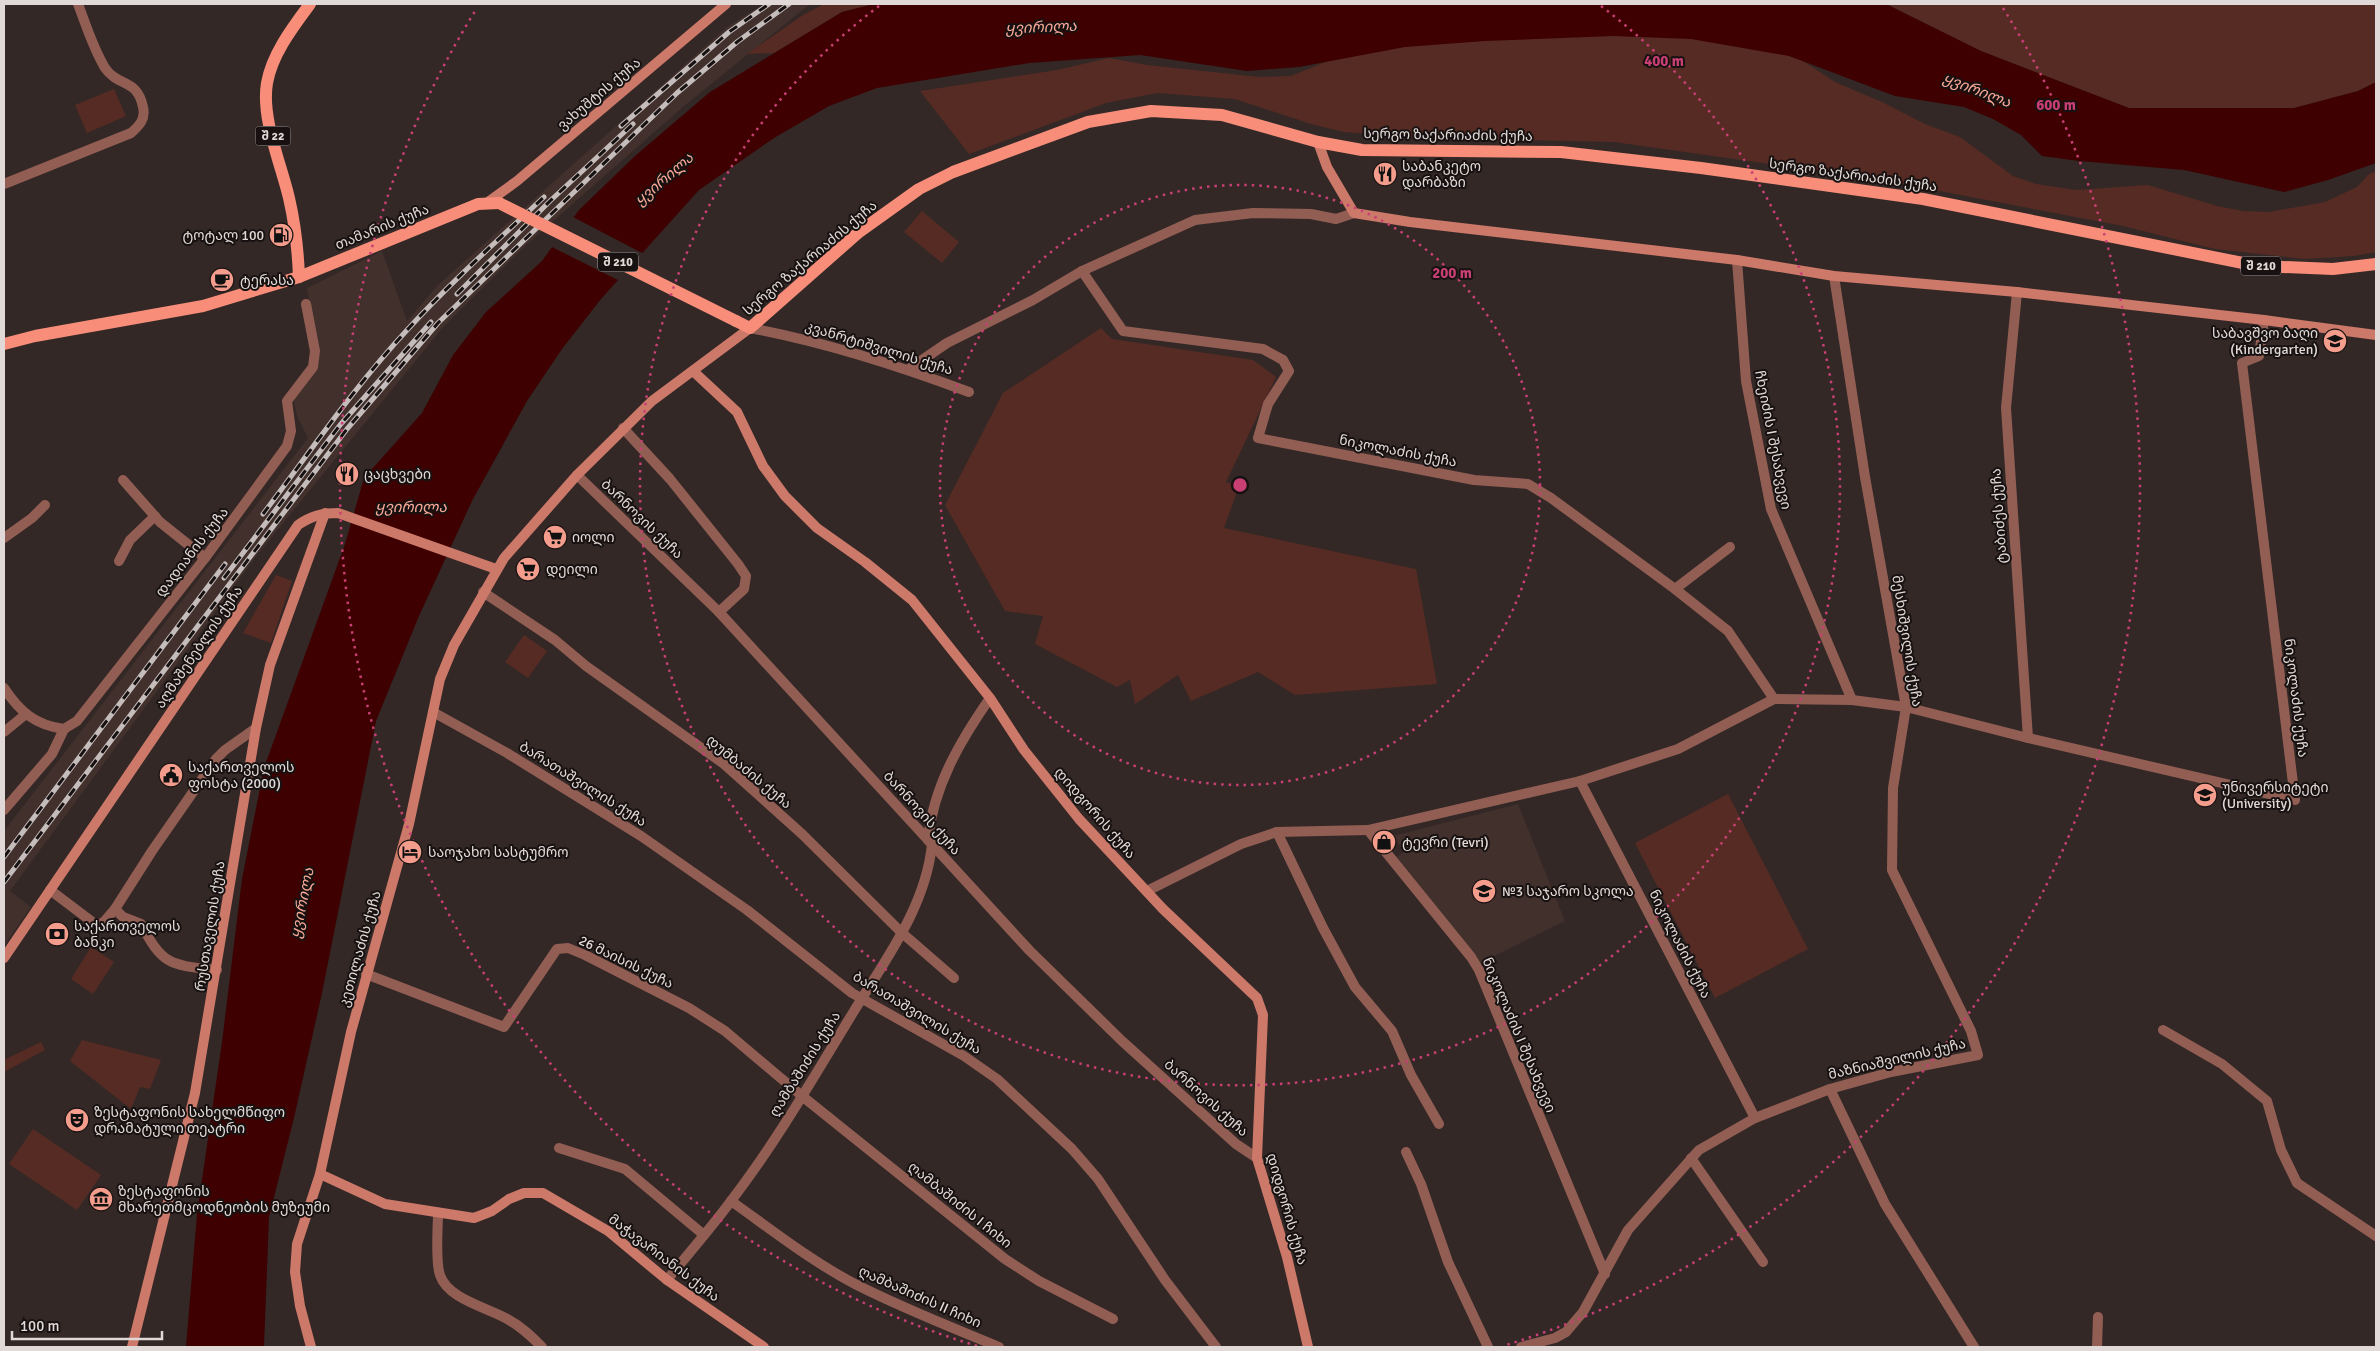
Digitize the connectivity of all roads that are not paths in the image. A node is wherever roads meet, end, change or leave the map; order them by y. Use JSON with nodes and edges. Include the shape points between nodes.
{"nodes":[{"id":1,"x":78,"y":4,"type":"edge"},
{"id":2,"x":310,"y":4,"type":"edge"},
{"id":3,"x":726,"y":4,"type":"edge"},
{"id":4,"x":1318,"y":142,"type":"junction"},
{"id":5,"x":4,"y":184,"type":"edge"},
{"id":6,"x":493,"y":203,"type":"junction"},
{"id":7,"x":1354,"y":213,"type":"junction"},
{"id":8,"x":1737,"y":260,"type":"junction"},
{"id":9,"x":2376,"y":264,"type":"edge"},
{"id":10,"x":1082,"y":271,"type":"junction"},
{"id":11,"x":1834,"y":276,"type":"junction"},
{"id":12,"x":299,"y":277,"type":"junction"},
{"id":13,"x":2017,"y":292,"type":"junction"},
{"id":14,"x":306,"y":304,"type":"dead end"},
{"id":15,"x":2264,"y":320,"type":"junction"},
{"id":16,"x":750,"y":328,"type":"junction"},
{"id":17,"x":2376,"y":335,"type":"edge"},
{"id":18,"x":4,"y":344,"type":"edge"},
{"id":19,"x":909,"y":369,"type":"junction"},
{"id":20,"x":693,"y":371,"type":"junction"},
{"id":21,"x":969,"y":392,"type":"dead end"},
{"id":22,"x":623,"y":428,"type":"junction"},
{"id":23,"x":577,"y":474,"type":"junction"},
{"id":24,"x":123,"y":480,"type":"dead end"},
{"id":25,"x":44,"y":505,"type":"dead end"},
{"id":26,"x":325,"y":513,"type":"junction"},
{"id":27,"x":155,"y":516,"type":"junction"},
{"id":28,"x":4,"y":538,"type":"edge"},
{"id":29,"x":1730,"y":547,"type":"dead end"},
{"id":30,"x":205,"y":558,"type":"junction"},
{"id":31,"x":119,"y":561,"type":"dead end"},
{"id":32,"x":496,"y":569,"type":"junction"},
{"id":33,"x":1675,"y":589,"type":"junction"},
{"id":34,"x":483,"y":592,"type":"junction"},
{"id":35,"x":719,"y":612,"type":"junction"},
{"id":36,"x":4,"y":688,"type":"edge"},
{"id":37,"x":990,"y":698,"type":"junction"},
{"id":38,"x":1774,"y":699,"type":"junction"},
{"id":39,"x":1852,"y":700,"type":"junction"},
{"id":40,"x":1906,"y":707,"type":"junction"},
{"id":41,"x":433,"y":712,"type":"junction"},
{"id":42,"x":26,"y":714,"type":"junction"},
{"id":43,"x":256,"y":728,"type":"junction"},
{"id":44,"x":64,"y":729,"type":"junction"},
{"id":45,"x":4,"y":732,"type":"edge"},
{"id":46,"x":2028,"y":738,"type":"junction"},
{"id":47,"x":1580,"y":781,"type":"junction"},
{"id":48,"x":4,"y":810,"type":"edge"},
{"id":49,"x":1368,"y":830,"type":"junction"},
{"id":50,"x":1277,"y":832,"type":"junction"},
{"id":51,"x":930,"y":842,"type":"junction"},
{"id":52,"x":50,"y":890,"type":"junction"},
{"id":53,"x":1146,"y":891,"type":"junction"},
{"id":54,"x":115,"y":910,"type":"junction"},
{"id":55,"x":901,"y":932,"type":"junction"},
{"id":56,"x":4,"y":958,"type":"edge"},
{"id":57,"x":217,"y":970,"type":"junction"},
{"id":58,"x":366,"y":974,"type":"junction"},
{"id":59,"x":954,"y":978,"type":"dead end"},
{"id":60,"x":862,"y":999,"type":"junction"},
{"id":61,"x":2163,"y":1030,"type":"dead end"},
{"id":62,"x":1978,"y":1054,"type":"joint"},
{"id":63,"x":1830,"y":1089,"type":"junction"},
{"id":64,"x":802,"y":1096,"type":"junction"},
{"id":65,"x":1755,"y":1118,"type":"junction"},
{"id":66,"x":1440,"y":1124,"type":"dead end"},
{"id":67,"x":559,"y":1148,"type":"dead end"},
{"id":68,"x":1406,"y":1152,"type":"dead end"},
{"id":69,"x":1257,"y":1158,"type":"junction"},
{"id":70,"x":1691,"y":1158,"type":"junction"},
{"id":71,"x":320,"y":1174,"type":"junction"},
{"id":72,"x":732,"y":1201,"type":"junction"},
{"id":73,"x":438,"y":1213,"type":"junction"},
{"id":74,"x":704,"y":1235,"type":"junction"},
{"id":75,"x":2376,"y":1236,"type":"edge"},
{"id":76,"x":1763,"y":1262,"type":"dead end"},
{"id":77,"x":1605,"y":1274,"type":"junction"},
{"id":78,"x":667,"y":1280,"type":"junction"},
{"id":79,"x":2098,"y":1317,"type":"dead end"},
{"id":80,"x":1113,"y":1319,"type":"dead end"},
{"id":81,"x":132,"y":1347,"type":"edge"},
{"id":82,"x":311,"y":1347,"type":"edge"},
{"id":83,"x":542,"y":1347,"type":"edge"},
{"id":84,"x":764,"y":1347,"type":"edge"},
{"id":85,"x":999,"y":1347,"type":"edge"},
{"id":86,"x":1216,"y":1347,"type":"edge"},
{"id":87,"x":1308,"y":1347,"type":"edge"},
{"id":88,"x":1488,"y":1347,"type":"edge"},
{"id":89,"x":1521,"y":1347,"type":"edge"},
{"id":90,"x":1974,"y":1347,"type":"edge"},
{"id":91,"x":2097,"y":1347,"type":"edge"}],
"edges":[{"from":1,"to":5,"type":"street","via":[[98,56],[107,70],[141,95],[145,113],[141,125],[131,133]]},
{"from":2,"to":12,"type":"main road","number":"შ 22","via":[[291,30],[271,68],[266,101],[291,210]]},
{"from":3,"to":6,"type":"street","name":"ვახუშტის ქუჩა"},
{"from":4,"to":7,"type":"street","via":[[1327,167]]},
{"from":4,"to":9,"type":"main road","name":"სერგო ზაქარიაძის ქუჩა","number":"შ 210","via":[[1362,150],[1580,154],[1923,199],[2258,266],[2333,269]]},
{"from":4,"to":16,"type":"main road","name":"სერგო ზაქარიაძის ქუჩა","number":"შ 210","via":[[1222,115],[1150,111],[1088,122],[954,172],[919,189],[859,232]]},
{"from":6,"to":12,"type":"main road","name":"თამარის ქუჩა","via":[[478,204]]},
{"from":6,"to":16,"type":"main road","number":"შ 210","bridge":true},
{"from":7,"to":8,"type":"street"},
{"from":7,"to":10,"type":"street","via":[[1336,219],[1311,214],[1253,213],[1195,220]]},
{"from":8,"to":11,"type":"street"},
{"from":8,"to":39,"type":"street","name":"ჩხეიძის I შესახვევი","via":[[1746,381],[1771,509]]},
{"from":10,"to":19,"type":"street","via":[[1033,300],[947,343]]},
{"from":10,"to":33,"type":"street","name":"ნიკოლაძის ქუჩა","via":[[1123,332],[1262,348],[1283,360],[1289,371],[1268,404],[1258,438],[1474,480],[1528,484]]},
{"from":11,"to":13,"type":"street"},
{"from":11,"to":40,"type":"street","name":"მესხიშვილის ქუჩა","via":[[1865,477]]},
{"from":12,"to":18,"type":"main road","name":"თამარის ქუჩა","via":[[203,306]]},
{"from":13,"to":15,"type":"street"},
{"from":13,"to":46,"type":"street","name":"ტაბიძეს ქუჩა","via":[[2006,408]]},
{"from":14,"to":30,"type":"street","name":"დადიანის ქუჩა","via":[[315,351],[313,367],[287,402],[291,431],[287,446]]},
{"from":15,"to":17,"type":"street"},
{"from":15,"to":46,"type":"street","name":"ნიკოლაძის ქუჩა","via":[[2259,356],[2242,363],[2295,800]]},
{"from":16,"to":19,"type":"street","name":"კვანრტიშვილის ქუჩა","via":[[806,338]]},
{"from":16,"to":20,"type":"street","name":"სერგო ზაქარიაძის ქუჩა"},
{"from":19,"to":21,"type":"street","name":"კვანრტიშვილის ქუჩა"},
{"from":20,"to":22,"type":"street","name":"სერგო ზაქარიაძის ქუჩა"},
{"from":20,"to":37,"type":"street","name":"დიდგორის ქუჩა","via":[[737,412],[764,466],[785,496],[817,528],[912,600]]},
{"from":22,"to":23,"type":"street","name":"სერგო ზაქარიაძის ქუჩა"},
{"from":22,"to":35,"type":"street","via":[[670,478],[746,576],[744,589]]},
{"from":23,"to":32,"type":"street","name":"სერგო ზაქარიაძის ქუჩა"},
{"from":23,"to":35,"type":"street","name":"ბარნოვის ქუჩა"},
{"from":24,"to":27,"type":"street"},
{"from":25,"to":28,"type":"street"},
{"from":26,"to":32,"type":"street","name":"აღმაშენებლის ქუჩა","via":[[338,513]]},
{"from":26,"to":43,"type":"street","name":"რუსთაველის ქუჩა","via":[[275,648]]},
{"from":26,"to":52,"type":"street","name":"აღმაშენებლის ქუჩა","via":[[298,525]]},
{"from":27,"to":30,"type":"street"},
{"from":27,"to":31,"type":"street","via":[[130,540]]},
{"from":29,"to":33,"type":"street"},
{"from":30,"to":44,"type":"street","name":"დადიანის ქუჩა","via":[[77,721]]},
{"from":32,"to":34,"type":"street","name":"კეთილაძის ქუჩა"},
{"from":33,"to":38,"type":"street","name":"ნიკოლაძის ქუჩა","via":[[1728,631]]},
{"from":34,"to":41,"type":"street","name":"კეთილაძის ქუჩა","via":[[454,645],[440,679]]},
{"from":34,"to":55,"type":"street","name":"დუმბაძის ქუჩა","via":[[555,640],[586,666],[724,764],[802,834]]},
{"from":35,"to":51,"type":"street","name":"ბარნოვის ქუჩა"},
{"from":36,"to":42,"type":"street"},
{"from":37,"to":51,"type":"street","name":"ღამბაშიძის ქუჩა","via":[[945,773],[929,827]]},
{"from":37,"to":53,"type":"street","name":"დიდგორის ქუჩა","via":[[1024,750],[1079,819]]},
{"from":38,"to":39,"type":"street","name":"ნიკოლაძის ქუჩა"},
{"from":38,"to":47,"type":"street","name":"ნიკოლაძის ქუჩა","via":[[1678,749]]},
{"from":39,"to":40,"type":"street","name":"ნიკოლაძის ქუჩა"},
{"from":40,"to":46,"type":"street","name":"ნიკოლაძის ქუჩა"},
{"from":40,"to":62,"type":"street","name":"მესხიშვილის ქუჩა","via":[[1893,788],[1892,870],[1971,1031]]},
{"from":41,"to":58,"type":"street","name":"კეთილაძის ქუჩა","via":[[409,824]]},
{"from":41,"to":60,"type":"street","name":"ბარათაშვილის ქუჩა","via":[[507,753],[641,836],[747,910]]},
{"from":42,"to":44,"type":"street","via":[[45,726]]},
{"from":42,"to":45,"type":"street"},
{"from":43,"to":54,"type":"street","via":[[216,759],[152,850]]},
{"from":43,"to":57,"type":"street","name":"რუსთაველის ქუჩა"},
{"from":44,"to":48,"type":"street","via":[[52,754]]},
{"from":47,"to":49,"type":"street","name":"ნიკოლაძის ქუჩა"},
{"from":47,"to":65,"type":"street","name":"ნიკოლაძის ქუჩა"},
{"from":49,"to":50,"type":"street","name":"ნიკოლაძის ქუჩა"},
{"from":49,"to":77,"type":"street","name":"ნიკოლაძის I შესახვევი","via":[[1479,970]]},
{"from":50,"to":53,"type":"street","name":"ნიკოლაძის ქუჩა","via":[[1241,844]]},
{"from":50,"to":66,"type":"street","via":[[1355,988],[1392,1031],[1411,1075]]},
{"from":51,"to":55,"type":"street","name":"ღამბაშიძის ქუჩა","via":[[930,861],[921,891]]},
{"from":51,"to":69,"type":"street","name":"ბარნოვის ქუჩა","via":[[1029,950],[1116,1035],[1236,1144]]},
{"from":52,"to":54,"type":"street","via":[[95,924],[103,923]]},
{"from":52,"to":56,"type":"street","name":"აღმაშენებლის ქუჩა"},
{"from":53,"to":69,"type":"street","name":"დიდგორის ქუჩა","via":[[1238,978],[1262,1006]]},
{"from":54,"to":57,"type":"street","via":[[141,924],[164,959],[185,966]]},
{"from":55,"to":59,"type":"street","name":"დუმბაძის ქუჩა"},
{"from":55,"to":60,"type":"street","name":"ღამბაშიძის ქუჩა"},
{"from":57,"to":81,"type":"street","name":"რუსთაველის ქუჩა","via":[[195,1093]]},
{"from":58,"to":64,"type":"street","name":"26 მაისის ქუჩა","via":[[504,1027],[557,950],[568,948],[710,1021]]},
{"from":58,"to":71,"type":"street","name":"კეთილაძის ქუჩა"},
{"from":60,"to":64,"type":"street","name":"ღამბაშიძის ქუჩა"},
{"from":60,"to":86,"type":"street","name":"ბარათაშვილის ქუჩა","via":[[990,1074],[1058,1135],[1098,1179],[1165,1280]]},
{"from":61,"to":75,"type":"street","via":[[2222,1064],[2267,1101],[2281,1150],[2297,1183]]},
{"from":62,"to":63,"type":"street","name":"მაზნიაშვილის ქუჩა","via":[[1891,1072]]},
{"from":63,"to":65,"type":"street","name":"მაზნიაშვილის ქუჩა"},
{"from":63,"to":90,"type":"street","via":[[1885,1204]]},
{"from":64,"to":72,"type":"street","name":"ღამბაშიძის ქუჩა"},
{"from":64,"to":80,"type":"street","name":"ღამბაშიძის I ჩიხი","via":[[1005,1259],[1039,1281]]},
{"from":65,"to":70,"type":"street","name":"მაზნიაშვილის ქუჩა","via":[[1710,1143]]},
{"from":67,"to":74,"type":"street","via":[[625,1169]]},
{"from":68,"to":88,"type":"street","via":[[1448,1262]]},
{"from":69,"to":87,"type":"street","name":"დიდგორის ქუჩა","via":[[1287,1257]]},
{"from":70,"to":76,"type":"street"},
{"from":70,"to":77,"type":"street","name":"მაზნიაშვილის ქუჩა","via":[[1628,1230]]},
{"from":71,"to":73,"type":"street","name":"მაჭავარიანის ქუჩა","via":[[386,1204]]},
{"from":71,"to":82,"type":"street","name":"კეთილაძის ქუჩა","via":[[300,1228],[295,1272]]},
{"from":72,"to":74,"type":"street","name":"ღამბაშიძის ქუჩა"},
{"from":72,"to":85,"type":"street","name":"ღამბაშიძის II ჩიხი","via":[[791,1244],[854,1283]]},
{"from":73,"to":78,"type":"street","name":"მაჭავარიანის ქუჩა","via":[[474,1218],[524,1193],[542,1193],[608,1231]]},
{"from":73,"to":83,"type":"street","via":[[439,1270],[443,1280],[463,1299],[519,1325]]},
{"from":74,"to":78,"type":"street","name":"ღამბაშიძის ქუჩა"},
{"from":77,"to":89,"type":"street","name":"მაზნიაშვილის ქუჩა","via":[[1583,1312],[1566,1332]]},
{"from":78,"to":84,"type":"street","name":"მაჭავარიანის ქუჩა"},
{"from":79,"to":91,"type":"street"}]}
